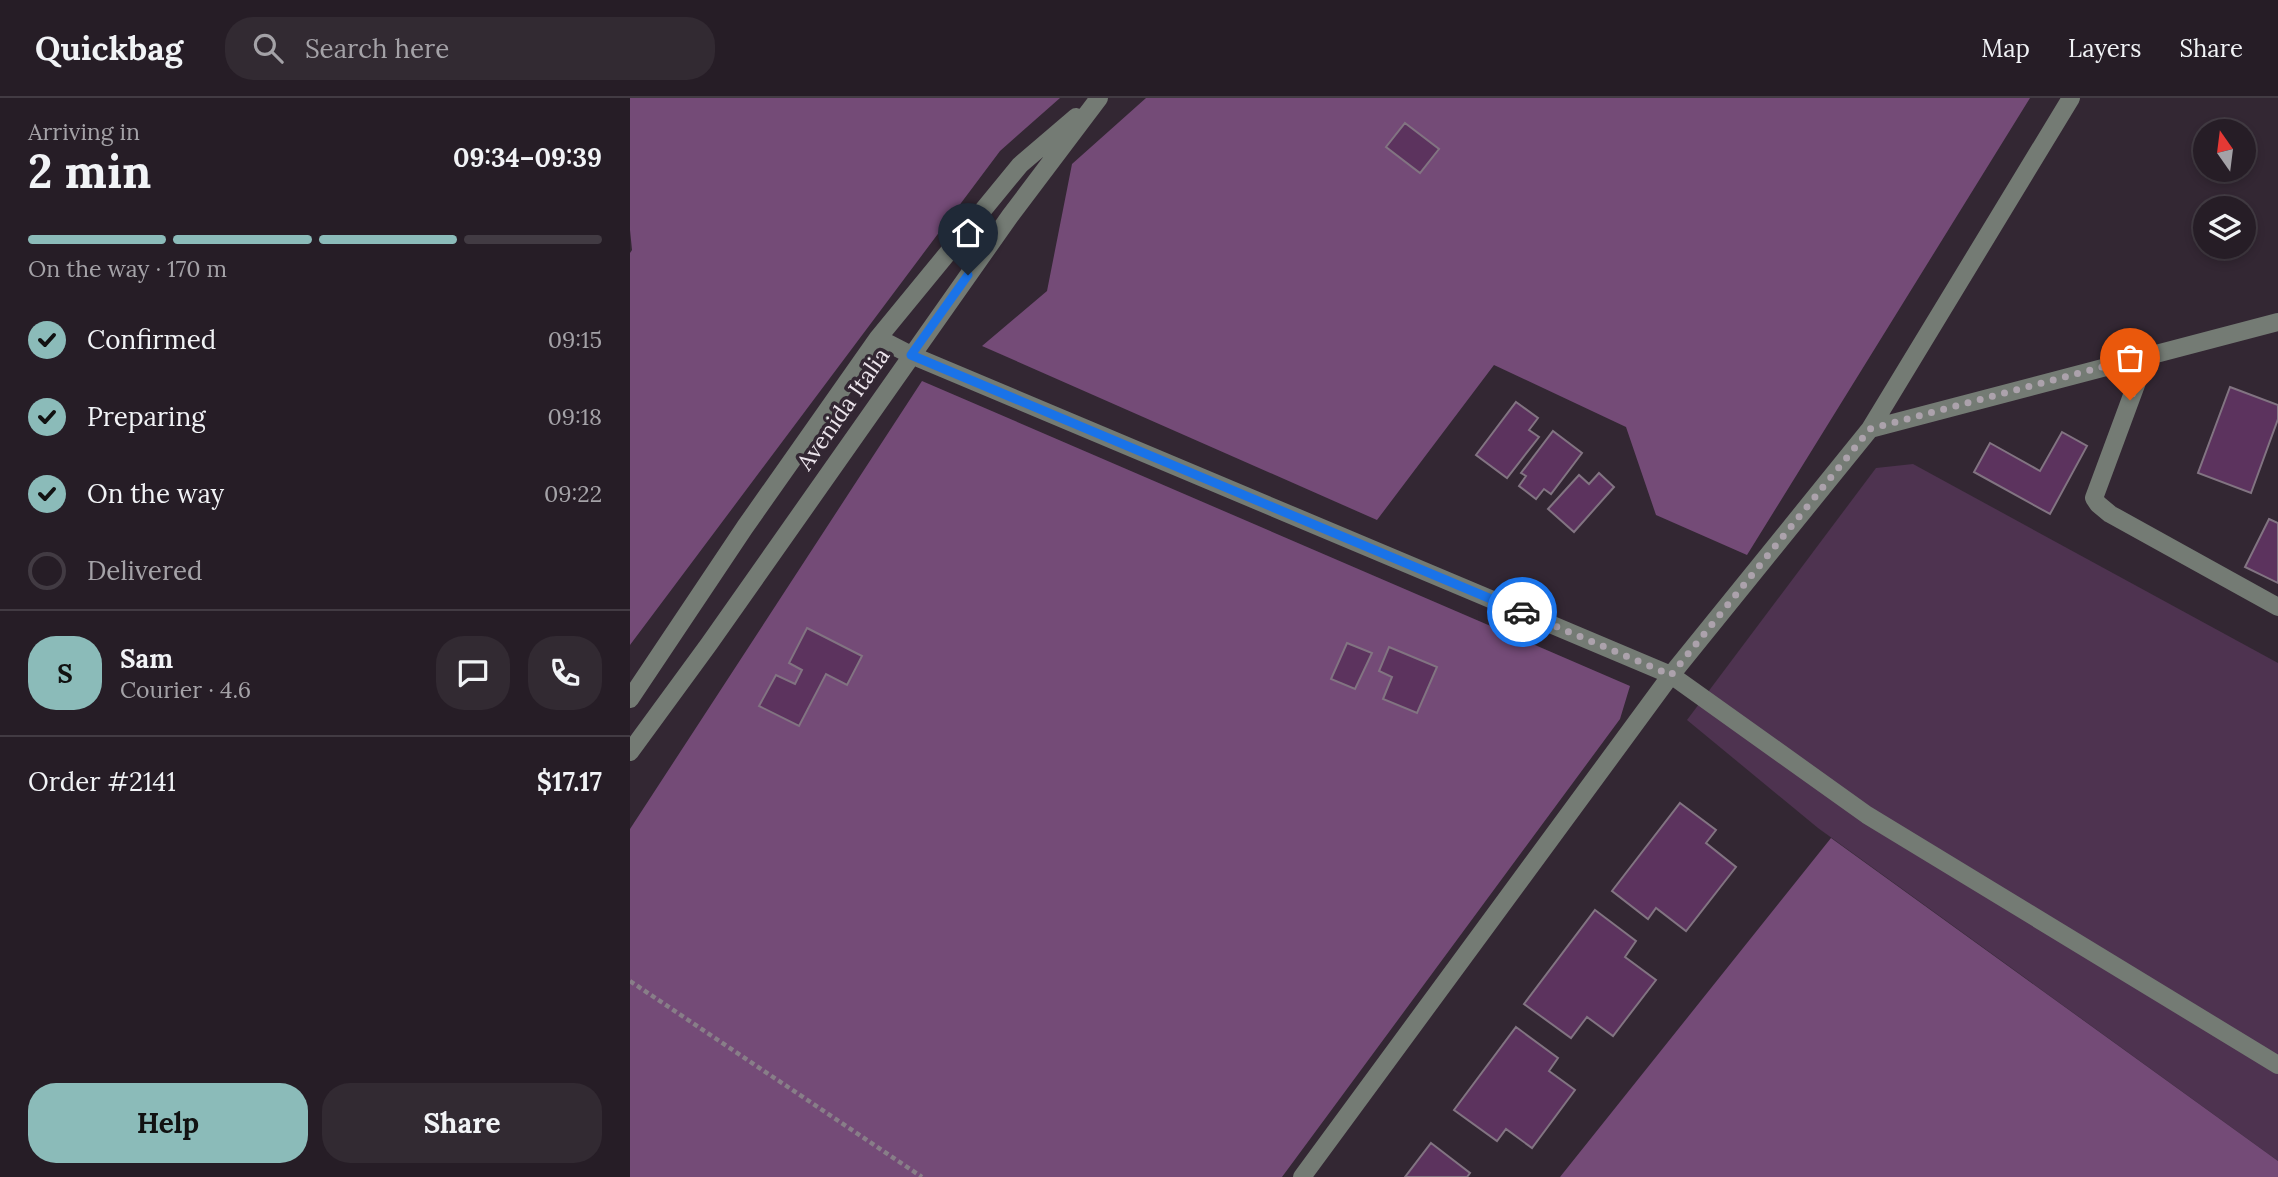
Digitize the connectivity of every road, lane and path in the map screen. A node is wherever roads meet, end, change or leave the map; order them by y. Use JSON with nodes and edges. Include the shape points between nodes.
{"nodes":[{"id":1,"x":2071,"y":98,"type":"edge"},
{"id":2,"x":1097,"y":100,"type":"edge"},
{"id":3,"x":2278,"y":322,"type":"edge"},
{"id":4,"x":878,"y":338,"type":"junction"},
{"id":5,"x":911,"y":355,"type":"junction"},
{"id":6,"x":2147,"y":355,"type":"junction"},
{"id":7,"x":1870,"y":429,"type":"junction"},
{"id":8,"x":2278,"y":607,"type":"edge"},
{"id":9,"x":1671,"y":675,"type":"junction"},
{"id":10,"x":630,"y":699,"type":"edge"},
{"id":11,"x":630,"y":751,"type":"edge"},
{"id":12,"x":630,"y":981,"type":"edge"},
{"id":13,"x":2278,"y":1065,"type":"edge"},
{"id":14,"x":922,"y":1177,"type":"edge"},
{"id":15,"x":1302,"y":1177,"type":"edge"}],
"edges":[{"from":1,"to":7,"type":"street"},
{"from":2,"to":4,"type":"street","via":[[1020,165]]},
{"from":2,"to":5,"type":"street","name":"Avenida Italia"},
{"from":3,"to":6,"type":"street"},
{"from":4,"to":5,"type":"street"},
{"from":4,"to":10,"type":"street"},
{"from":5,"to":9,"type":"street"},
{"from":5,"to":11,"type":"street","name":"Avenida Italia"},
{"from":6,"to":7,"type":"street"},
{"from":6,"to":8,"type":"street","via":[[2094,498],[2110,514]]},
{"from":7,"to":9,"type":"street"},
{"from":9,"to":13,"type":"street","via":[[1867,815]]},
{"from":9,"to":15,"type":"street"},
{"from":12,"to":14,"type":"path"}]}
